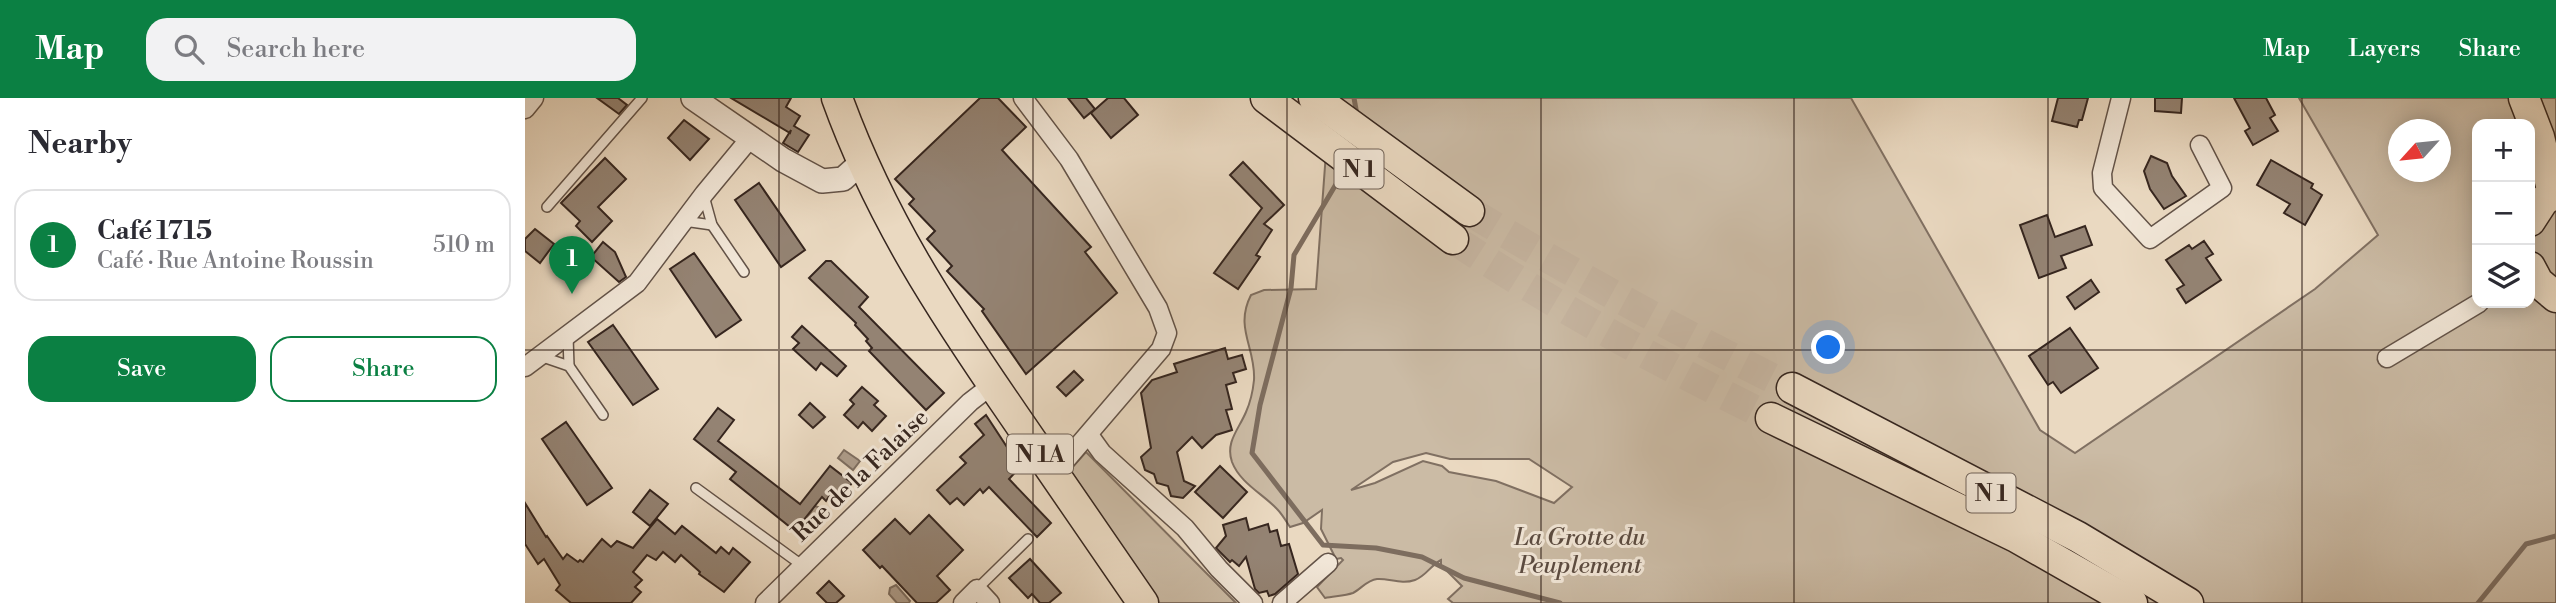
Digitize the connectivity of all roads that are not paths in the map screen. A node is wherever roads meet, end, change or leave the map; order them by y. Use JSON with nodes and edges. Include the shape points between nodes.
{"nodes":[{"id":1,"x":534,"y":98,"type":"edge"},
{"id":2,"x":642,"y":98,"type":"edge"},
{"id":3,"x":693,"y":98,"type":"edge"},
{"id":4,"x":819,"y":98,"type":"edge"},
{"id":5,"x":837,"y":98,"type":"edge"},
{"id":6,"x":1023,"y":98,"type":"edge"},
{"id":7,"x":1266,"y":98,"type":"edge"},
{"id":8,"x":1314,"y":98,"type":"edge"},
{"id":9,"x":2120,"y":98,"type":"edge"},
{"id":10,"x":2524,"y":98,"type":"edge"},
{"id":11,"x":718,"y":105,"type":"edge"},
{"id":12,"x":525,"y":109,"type":"edge"},
{"id":13,"x":752,"y":136,"type":"junction"},
{"id":14,"x":2200,"y":145,"type":"dead end"},
{"id":15,"x":855,"y":169,"type":"junction"},
{"id":16,"x":2554,"y":192,"type":"edge"},
{"id":17,"x":704,"y":194,"type":"junction"},
{"id":18,"x":547,"y":207,"type":"dead end"},
{"id":19,"x":1469,"y":211,"type":"tunnel mouth"},
{"id":20,"x":2535,"y":213,"type":"edge"},
{"id":21,"x":684,"y":221,"type":"junction"},
{"id":22,"x":712,"y":225,"type":"junction"},
{"id":23,"x":1453,"y":239,"type":"tunnel mouth"},
{"id":24,"x":744,"y":272,"type":"dead end"},
{"id":25,"x":2472,"y":307,"type":"edge"},
{"id":26,"x":568,"y":335,"type":"junction"},
{"id":27,"x":540,"y":356,"type":"junction"},
{"id":28,"x":2387,"y":358,"type":"dead end"},
{"id":29,"x":569,"y":366,"type":"junction"},
{"id":30,"x":525,"y":368,"type":"edge"},
{"id":31,"x":992,"y":385,"type":"junction"},
{"id":32,"x":1792,"y":388,"type":"tunnel mouth"},
{"id":33,"x":603,"y":415,"type":"dead end"},
{"id":34,"x":1771,"y":418,"type":"tunnel mouth"},
{"id":35,"x":1089,"y":435,"type":"junction"},
{"id":36,"x":1053,"y":474,"type":"junction"},
{"id":37,"x":696,"y":488,"type":"dead end"},
{"id":38,"x":1028,"y":539,"type":"dead end"},
{"id":39,"x":1328,"y":563,"type":"dead end"},
{"id":40,"x":803,"y":566,"type":"junction"},
{"id":41,"x":977,"y":589,"type":"junction"},
{"id":42,"x":765,"y":603,"type":"edge"},
{"id":43,"x":963,"y":603,"type":"edge"},
{"id":44,"x":990,"y":603,"type":"edge"},
{"id":45,"x":1143,"y":603,"type":"edge"},
{"id":46,"x":1253,"y":603,"type":"edge"},
{"id":47,"x":1282,"y":603,"type":"edge"},
{"id":48,"x":2132,"y":603,"type":"edge"},
{"id":49,"x":2188,"y":603,"type":"edge"}],
"edges":[{"from":1,"to":12,"type":"street"},
{"from":2,"to":18,"type":"lane"},
{"from":3,"to":11,"type":"street"},
{"from":4,"to":15,"type":"main road","number":"N 1A"},
{"from":5,"to":15,"type":"main road","number":"N 1A"},
{"from":6,"to":35,"type":"street","via":[[1069,159],[1158,308],[1167,333],[1161,349]]},
{"from":7,"to":23,"type":"main road","number":"N 1"},
{"from":8,"to":19,"type":"main road","number":"N 1"},
{"from":9,"to":14,"type":"street","via":[[2102,173],[2103,188],[2150,239],[2222,188]]},
{"from":10,"to":16,"type":"main road"},
{"from":11,"to":13,"type":"street"},
{"from":13,"to":15,"type":"street","via":[[822,181],[835,181]]},
{"from":13,"to":17,"type":"street"},
{"from":15,"to":31,"type":"main road","number":"N 1A"},
{"from":16,"to":20,"type":"main road"},
{"from":17,"to":21,"type":"street"},
{"from":17,"to":22,"type":"lane"},
{"from":21,"to":22,"type":"lane"},
{"from":21,"to":26,"type":"street","via":[[637,283]]},
{"from":22,"to":24,"type":"lane"},
{"from":25,"to":28,"type":"street"},
{"from":26,"to":27,"type":"street"},
{"from":26,"to":29,"type":"lane"},
{"from":27,"to":29,"type":"lane"},
{"from":27,"to":30,"type":"street"},
{"from":29,"to":33,"type":"lane"},
{"from":31,"to":36,"type":"main road","number":"N 1A"},
{"from":31,"to":40,"type":"street","name":"Rue de la Falaise"},
{"from":32,"to":49,"type":"main road","number":"N 1","via":[[2078,537]]},
{"from":34,"to":48,"type":"main road","number":"N 1","via":[[2016,537]]},
{"from":35,"to":36,"type":"street"},
{"from":35,"to":46,"type":"street","via":[[1102,453],[1185,528]]},
{"from":36,"to":45,"type":"main road","number":"N 1A"},
{"from":37,"to":40,"type":"lane"},
{"from":38,"to":41,"type":"lane"},
{"from":39,"to":47,"type":"street"},
{"from":40,"to":42,"type":"street","name":"Rue de la Falaise"},
{"from":41,"to":43,"type":"street"},
{"from":41,"to":44,"type":"street"}]}
